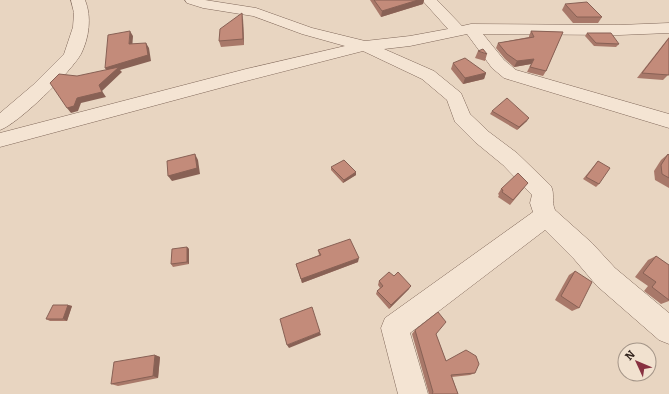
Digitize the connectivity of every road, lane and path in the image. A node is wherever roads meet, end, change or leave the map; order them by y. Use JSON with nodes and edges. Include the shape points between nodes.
{"nodes":[{"id":1,"x":78,"y":0,"type":"edge"},
{"id":2,"x":192,"y":0,"type":"edge"},
{"id":3,"x":429,"y":0,"type":"edge"},
{"id":4,"x":669,"y":28,"type":"edge"},
{"id":5,"x":465,"y":30,"type":"junction"},
{"id":6,"x":365,"y":46,"type":"junction"},
{"id":7,"x":669,"y":121,"type":"edge"},
{"id":8,"x":0,"y":123,"type":"edge"},
{"id":9,"x":0,"y":140,"type":"edge"},
{"id":10,"x":546,"y":216,"type":"junction"},
{"id":11,"x":669,"y":330,"type":"edge"},
{"id":12,"x":413,"y":394,"type":"edge"}],
"edges":[{"from":1,"to":8,"type":"street","via":[[82,17],[72,54],[52,77]]},
{"from":2,"to":6,"type":"street","via":[[256,12],[307,31]]},
{"from":3,"to":5,"type":"street"},
{"from":4,"to":5,"type":"street"},
{"from":5,"to":6,"type":"street"},
{"from":5,"to":7,"type":"street","via":[[510,74]]},
{"from":6,"to":9,"type":"street","via":[[246,74]]},
{"from":6,"to":10,"type":"street","via":[[428,75],[455,97],[462,117],[543,192],[541,203]]},
{"from":10,"to":11,"type":"street","via":[[606,277]]},
{"from":10,"to":12,"type":"street","via":[[395,328]]}]}
